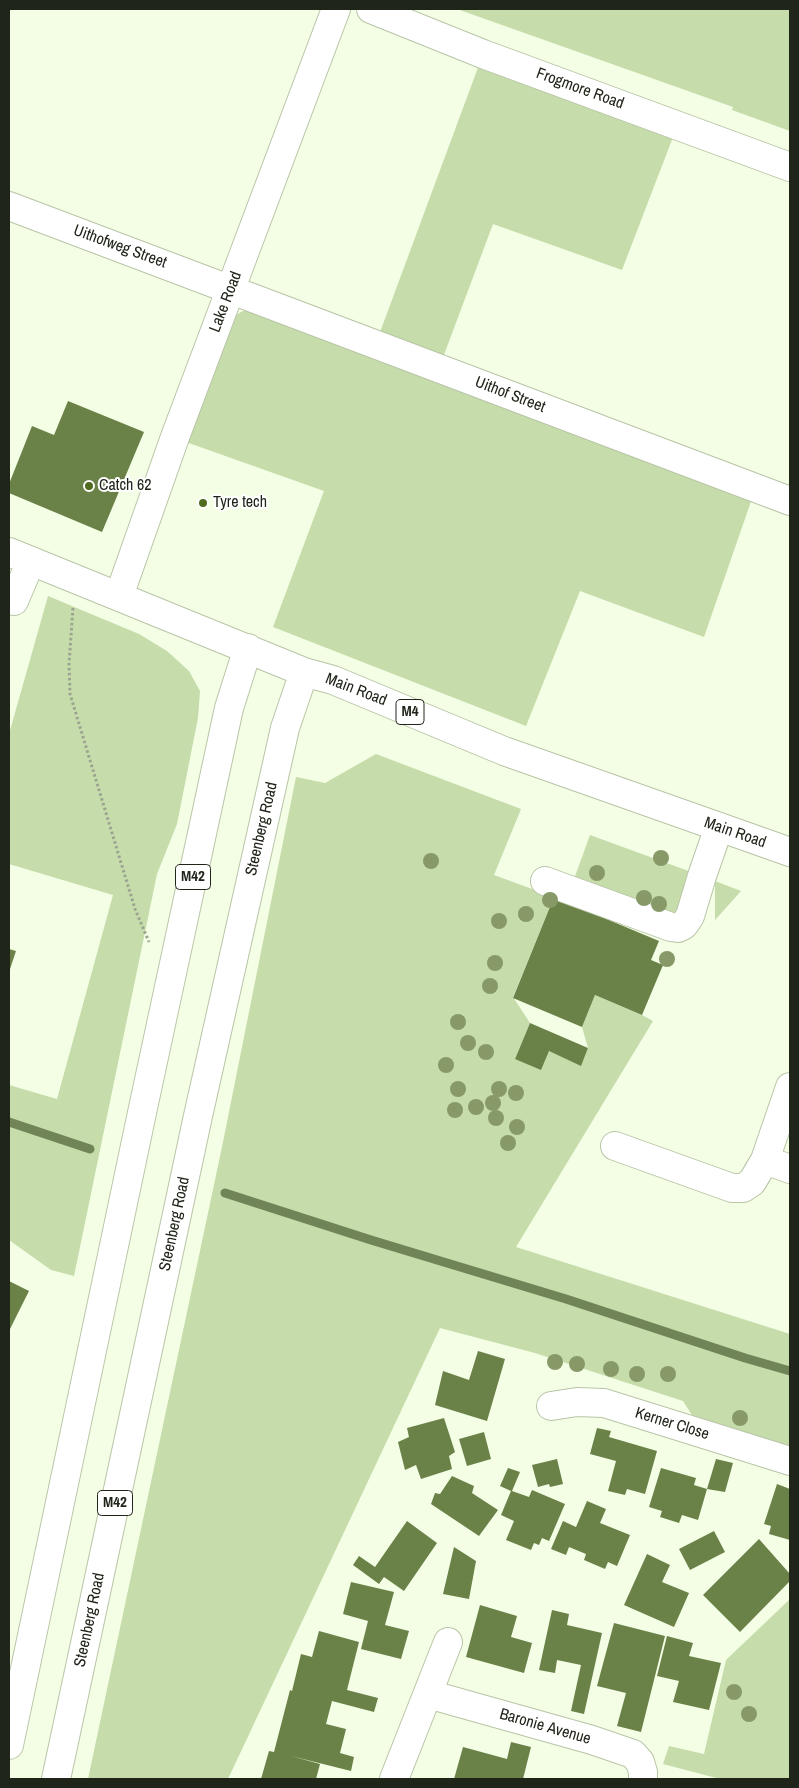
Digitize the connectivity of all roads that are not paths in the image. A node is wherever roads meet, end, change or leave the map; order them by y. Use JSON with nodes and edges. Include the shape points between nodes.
{"nodes":[{"id":1,"x":336,"y":9,"type":"edge"},
{"id":2,"x":371,"y":9,"type":"edge"},
{"id":3,"x":790,"y":167,"type":"edge"},
{"id":4,"x":9,"y":206,"type":"edge"},
{"id":5,"x":230,"y":289,"type":"junction"},
{"id":6,"x":790,"y":500,"type":"edge"},
{"id":7,"x":20,"y":556,"type":"edge"},
{"id":8,"x":119,"y":596,"type":"junction"},
{"id":9,"x":11,"y":606,"type":"edge"},
{"id":10,"x":248,"y":648,"type":"junction"},
{"id":11,"x":304,"y":672,"type":"junction"},
{"id":12,"x":719,"y":827,"type":"junction"},
{"id":13,"x":790,"y":852,"type":"edge"},
{"id":14,"x":545,"y":881,"type":"dead end"},
{"id":15,"x":790,"y":1087,"type":"edge"},
{"id":16,"x":615,"y":1146,"type":"dead end"},
{"id":17,"x":765,"y":1160,"type":"junction"},
{"id":18,"x":790,"y":1170,"type":"edge"},
{"id":19,"x":551,"y":1406,"type":"dead end"},
{"id":20,"x":790,"y":1461,"type":"edge"},
{"id":21,"x":448,"y":1642,"type":"dead end"},
{"id":22,"x":428,"y":1694,"type":"junction"},
{"id":23,"x":9,"y":1745,"type":"edge"},
{"id":24,"x":56,"y":1779,"type":"edge"},
{"id":25,"x":394,"y":1779,"type":"edge"},
{"id":26,"x":643,"y":1779,"type":"edge"}],
"edges":[{"from":1,"to":5,"type":"main road","name":"Lake Road"},
{"from":2,"to":3,"type":"main road","name":"Frogmore Road","via":[[483,54]]},
{"from":4,"to":5,"type":"main road","name":"Uithofweg Street"},
{"from":5,"to":6,"type":"main road","name":"Uithof Street"},
{"from":5,"to":8,"type":"main road","name":"Lake Road"},
{"from":7,"to":8,"type":"main road","name":"Main Road","number":"M4"},
{"from":7,"to":9,"type":"main road"},
{"from":8,"to":10,"type":"main road","name":"Main Road","number":"M4"},
{"from":10,"to":11,"type":"main road","name":"Main Road","number":"M4"},
{"from":10,"to":23,"type":"main road","number":"M42","via":[[229,708]]},
{"from":11,"to":12,"type":"main road","name":"Main Road","number":"M4","via":[[333,680],[504,751]]},
{"from":11,"to":24,"type":"main road","name":"Steenberg Road","number":"M42","via":[[285,728],[198,1116]]},
{"from":12,"to":13,"type":"main road","name":"Main Road","number":"M4"},
{"from":12,"to":14,"type":"main road","via":[[690,916],[678,928]]},
{"from":15,"to":17,"type":"main road"},
{"from":16,"to":17,"type":"main road","via":[[732,1188],[743,1188],[752,1182]]},
{"from":17,"to":18,"type":"main road"},
{"from":19,"to":20,"type":"main road","name":"Kerner Close","via":[[577,1402],[604,1403]]},
{"from":21,"to":22,"type":"main road"},
{"from":22,"to":25,"type":"main road"},
{"from":22,"to":26,"type":"main road","name":"Baronie Avenue","via":[[633,1754],[640,1762]]}]}
